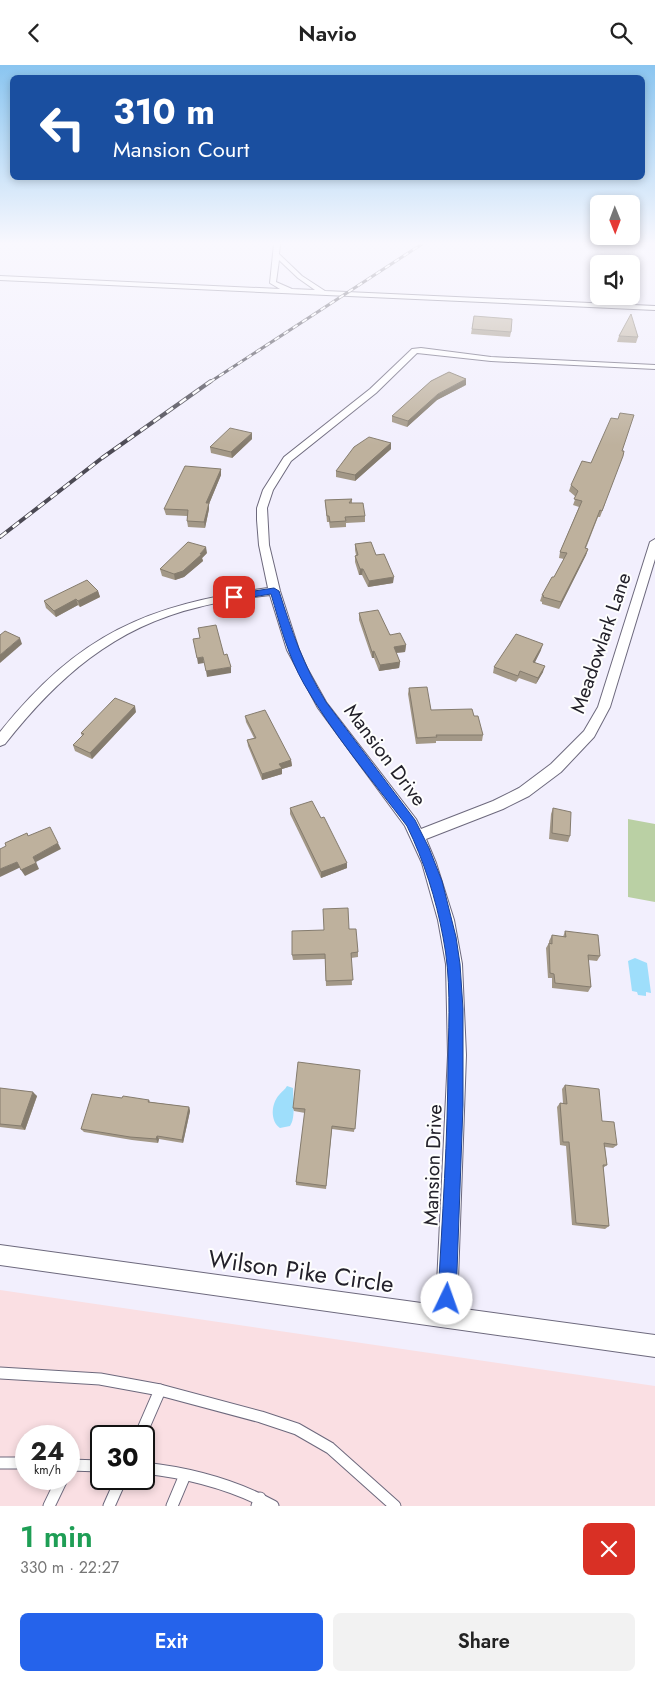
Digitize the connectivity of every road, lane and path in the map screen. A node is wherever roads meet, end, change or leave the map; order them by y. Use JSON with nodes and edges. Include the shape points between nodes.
{"nodes":[{"id":1,"x":655,"y":367,"type":"edge"},
{"id":2,"x":655,"y":542,"type":"edge"},
{"id":3,"x":274,"y":591,"type":"junction"},
{"id":4,"x":0,"y":741,"type":"edge"},
{"id":5,"x":418,"y":836,"type":"junction"},
{"id":6,"x":0,"y":1255,"type":"edge"},
{"id":7,"x":446,"y":1317,"type":"junction"},
{"id":8,"x":655,"y":1346,"type":"edge"},
{"id":9,"x":0,"y":1373,"type":"edge"},
{"id":10,"x":160,"y":1390,"type":"junction"},
{"id":11,"x":145,"y":1425,"type":"edge"},
{"id":12,"x":0,"y":1463,"type":"edge"},
{"id":13,"x":15,"y":1463,"type":"edge"},
{"id":14,"x":155,"y":1470,"type":"edge"},
{"id":15,"x":185,"y":1475,"type":"junction"},
{"id":16,"x":56,"y":1490,"type":"edge"},
{"id":17,"x":116,"y":1490,"type":"edge"},
{"id":18,"x":258,"y":1502,"type":"edge"},
{"id":19,"x":48,"y":1506,"type":"edge"},
{"id":20,"x":109,"y":1506,"type":"edge"},
{"id":21,"x":172,"y":1506,"type":"edge"},
{"id":22,"x":273,"y":1506,"type":"edge"},
{"id":23,"x":395,"y":1506,"type":"edge"}],
"edges":[{"from":1,"to":3,"type":"street","name":"Mansion Drive","via":[[500,359],[418,350],[374,391],[287,459],[276,475],[265,499],[262,520]]},
{"from":2,"to":5,"type":"street","name":"Meadowlark Lane","via":[[604,707],[589,734],[556,768],[524,792]]},
{"from":3,"to":4,"type":"street","via":[[188,606],[139,623],[105,640],[56,677]]},
{"from":3,"to":5,"type":"street","name":"Mansion Drive","via":[[293,650],[308,682]]},
{"from":5,"to":7,"type":"street","name":"Mansion Drive","via":[[442,904],[454,964],[456,1076]]},
{"from":6,"to":7,"type":"street","name":"Wilson Pike Circle"},
{"from":7,"to":8,"type":"street","name":"Wilson Pike Circle"},
{"from":9,"to":10,"type":"lane","via":[[100,1379]]},
{"from":10,"to":11,"type":"lane"},
{"from":10,"to":23,"type":"lane","via":[[297,1429],[330,1448]]},
{"from":12,"to":13,"type":"lane"},
{"from":14,"to":15,"type":"lane"},
{"from":15,"to":18,"type":"lane","via":[[232,1487]]},
{"from":15,"to":21,"type":"lane"},
{"from":16,"to":19,"type":"lane"},
{"from":17,"to":20,"type":"lane"},
{"from":18,"to":22,"type":"lane"}]}
